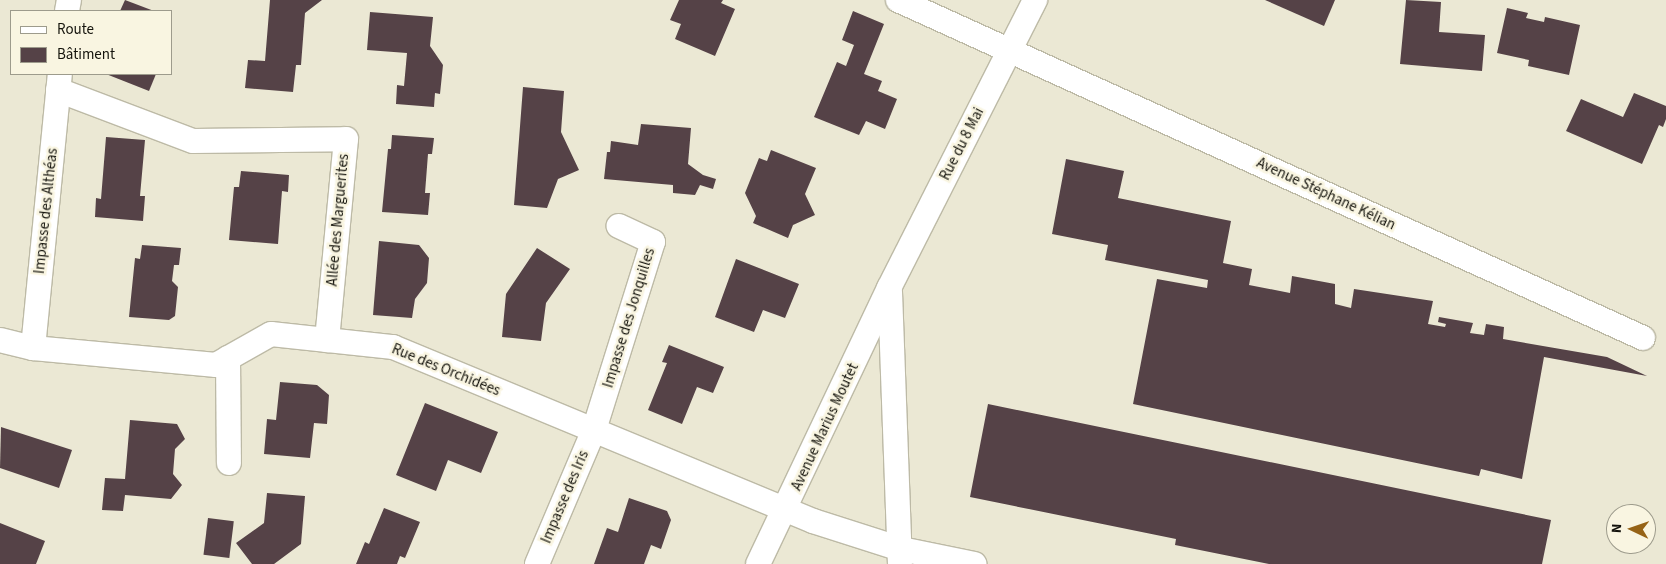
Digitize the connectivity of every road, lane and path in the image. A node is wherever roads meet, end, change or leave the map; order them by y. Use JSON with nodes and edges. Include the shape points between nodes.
{"nodes":[{"id":1,"x":898,"y":0,"type":"edge"},
{"id":2,"x":1034,"y":0,"type":"edge"},
{"id":3,"x":1010,"y":49,"type":"junction"},
{"id":4,"x":59,"y":82,"type":"edge"},
{"id":5,"x":618,"y":226,"type":"dead end"},
{"id":6,"x":890,"y":288,"type":"junction"},
{"id":7,"x":1643,"y":338,"type":"dead end"},
{"id":8,"x":0,"y":340,"type":"edge"},
{"id":9,"x":327,"y":340,"type":"junction"},
{"id":10,"x":33,"y":348,"type":"junction"},
{"id":11,"x":228,"y":358,"type":"junction"},
{"id":12,"x":594,"y":430,"type":"junction"},
{"id":13,"x":229,"y":463,"type":"dead end"},
{"id":14,"x":786,"y":510,"type":"junction"},
{"id":15,"x":901,"y":557,"type":"edge"},
{"id":16,"x":537,"y":564,"type":"edge"},
{"id":17,"x":758,"y":564,"type":"edge"},
{"id":18,"x":974,"y":564,"type":"edge"}],
"edges":[{"from":1,"to":3,"type":"street","name":"Avenue Stéphane Kélian"},
{"from":2,"to":3,"type":"street","name":"Rue du 8 Mai"},
{"from":3,"to":6,"type":"street","name":"Rue du 8 Mai"},
{"from":3,"to":7,"type":"street","name":"Avenue Stéphane Kélian"},
{"from":4,"to":9,"type":"street","name":"Allée des Marguerites","via":[[193,142],[346,139]]},
{"from":4,"to":10,"type":"street","name":"Impasse des Althéas"},
{"from":5,"to":12,"type":"street","name":"Impasse des Jonquilles","via":[[653,242]]},
{"from":6,"to":14,"type":"street","name":"Avenue Marius Moutet"},
{"from":6,"to":15,"type":"street"},
{"from":8,"to":10,"type":"street","name":"Rue des Orchidées"},
{"from":9,"to":11,"type":"street","name":"Rue des Orchidées","via":[[271,334]]},
{"from":9,"to":12,"type":"street","name":"Rue des Orchidées","via":[[393,347]]},
{"from":10,"to":11,"type":"street","name":"Rue des Orchidées","via":[[216,366]]},
{"from":11,"to":13,"type":"street"},
{"from":12,"to":14,"type":"street","name":"Rue des Orchidées"},
{"from":12,"to":16,"type":"street","name":"Impasse des Iris"},
{"from":14,"to":15,"type":"street","name":"Rue des Orchidées"},
{"from":14,"to":17,"type":"street","name":"Avenue Marius Moutet"},
{"from":15,"to":18,"type":"street","name":"Rue des Orchidées"}]}
